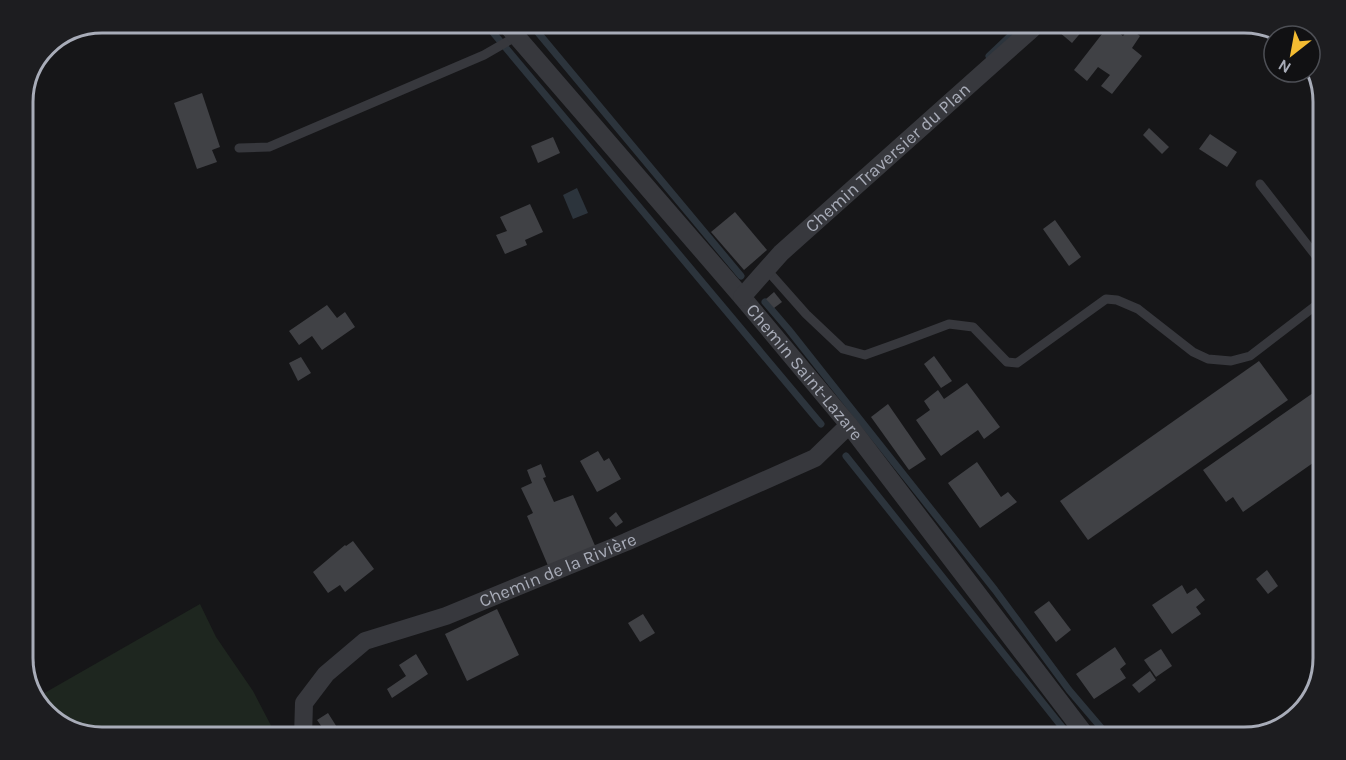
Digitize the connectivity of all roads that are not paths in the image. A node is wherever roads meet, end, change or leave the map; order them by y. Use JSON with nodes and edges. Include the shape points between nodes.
{"nodes":[{"id":1,"x":511,"y":33,"type":"edge"},
{"id":2,"x":513,"y":33,"type":"edge"},
{"id":3,"x":1028,"y":33,"type":"edge"},
{"id":4,"x":239,"y":148,"type":"dead end"},
{"id":5,"x":1260,"y":184,"type":"dead end"},
{"id":6,"x":1313,"y":252,"type":"edge"},
{"id":7,"x":767,"y":270,"type":"junction"},
{"id":8,"x":742,"y":297,"type":"junction"},
{"id":9,"x":1313,"y":308,"type":"edge"},
{"id":10,"x":849,"y":425,"type":"junction"},
{"id":11,"x":303,"y":727,"type":"edge"},
{"id":12,"x":1079,"y":727,"type":"edge"}],
"edges":[{"from":1,"to":4,"type":"lane","via":[[494,49],[269,147]]},
{"from":2,"to":8,"type":"street","name":"Chemin Saint-Lazare"},
{"from":3,"to":7,"type":"street","name":"Chemin Traversier du Plan"},
{"from":5,"to":6,"type":"lane"},
{"from":7,"to":8,"type":"street","name":"Chemin Traversier du Plan"},
{"from":7,"to":9,"type":"lane","via":[[843,349],[866,355],[949,324],[973,327],[1007,362],[1017,363],[1106,299],[1138,309],[1208,359],[1231,361],[1250,356]]},
{"from":8,"to":10,"type":"street","name":"Chemin Saint-Lazare"},
{"from":10,"to":11,"type":"street","name":"Chemin de la Rivière","via":[[815,458],[446,616],[365,641],[326,674],[304,703]]},
{"from":10,"to":12,"type":"street","name":"Chemin Saint-Lazare"}]}
